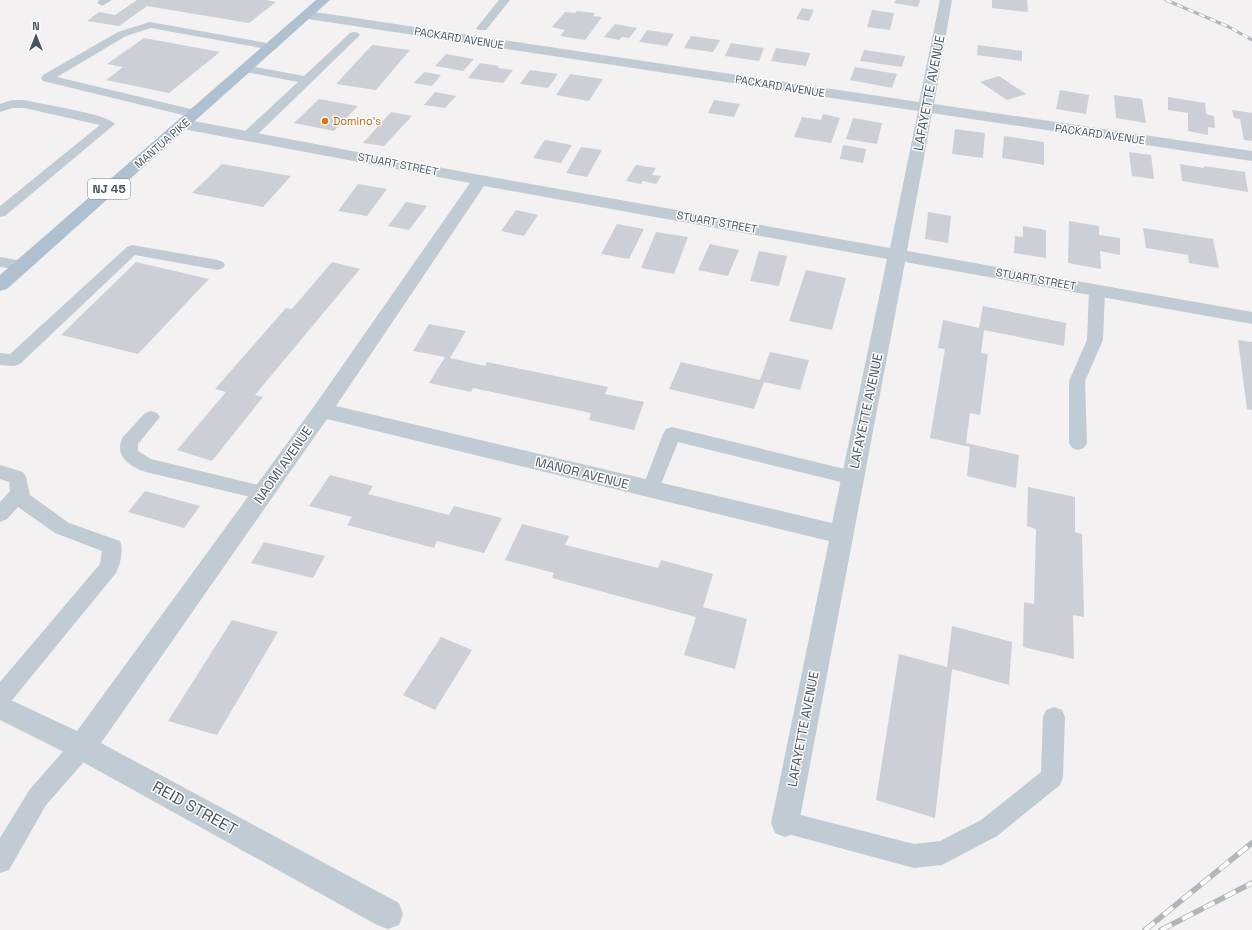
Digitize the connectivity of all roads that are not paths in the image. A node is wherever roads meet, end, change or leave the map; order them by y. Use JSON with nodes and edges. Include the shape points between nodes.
{"nodes":[{"id":1,"x":324,"y":0,"type":"edge"},
{"id":2,"x":504,"y":0,"type":"edge"},
{"id":3,"x":946,"y":0,"type":"edge"},
{"id":4,"x":308,"y":15,"type":"junction"},
{"id":5,"x":482,"y":28,"type":"dead end"},
{"id":6,"x":354,"y":35,"type":"dead end"},
{"id":7,"x":272,"y":47,"type":"junction"},
{"id":8,"x":245,"y":70,"type":"junction"},
{"id":9,"x":306,"y":80,"type":"junction"},
{"id":10,"x":0,"y":108,"type":"edge"},
{"id":11,"x":926,"y":108,"type":"junction"},
{"id":12,"x":189,"y":119,"type":"junction"},
{"id":13,"x":248,"y":136,"type":"junction"},
{"id":14,"x":1252,"y":156,"type":"edge"},
{"id":15,"x":480,"y":180,"type":"junction"},
{"id":16,"x":0,"y":213,"type":"edge"},
{"id":17,"x":898,"y":255,"type":"junction"},
{"id":18,"x":0,"y":262,"type":"edge"},
{"id":19,"x":23,"y":265,"type":"junction"},
{"id":20,"x":218,"y":265,"type":"dead end"},
{"id":21,"x":0,"y":285,"type":"edge"},
{"id":22,"x":1097,"y":290,"type":"junction"},
{"id":23,"x":1252,"y":318,"type":"edge"},
{"id":24,"x":0,"y":359,"type":"edge"},
{"id":25,"x":322,"y":410,"type":"junction"},
{"id":26,"x":151,"y":417,"type":"dead end"},
{"id":27,"x":1078,"y":443,"type":"dead end"},
{"id":28,"x":0,"y":472,"type":"edge"},
{"id":29,"x":852,"y":478,"type":"junction"},
{"id":30,"x":651,"y":489,"type":"junction"},
{"id":31,"x":263,"y":493,"type":"junction"},
{"id":32,"x":20,"y":494,"type":"junction"},
{"id":33,"x":0,"y":514,"type":"edge"},
{"id":34,"x":841,"y":535,"type":"junction"},
{"id":35,"x":0,"y":698,"type":"edge"},
{"id":36,"x":0,"y":707,"type":"edge"},
{"id":37,"x":1054,"y":717,"type":"dead end"},
{"id":38,"x":82,"y":747,"type":"junction"},
{"id":39,"x":786,"y":822,"type":"joint"},
{"id":40,"x":0,"y":861,"type":"edge"},
{"id":41,"x":388,"y":914,"type":"dead end"}],
"edges":[{"from":1,"to":4,"type":"main road","name":"MANTUA PIKE","number":"NJ 45"},
{"from":2,"to":5,"type":"lane"},
{"from":3,"to":11,"type":"street","name":"LAFAYETTE AVENUE"},
{"from":4,"to":7,"type":"main road","name":"MANTUA PIKE","number":"NJ 45"},
{"from":4,"to":11,"type":"street","name":"PACKARD AVENUE"},
{"from":6,"to":9,"type":"lane"},
{"from":7,"to":8,"type":"main road","name":"MANTUA PIKE","number":"NJ 45"},
{"from":7,"to":12,"type":"lane","via":[[150,24],[122,34],[47,78]]},
{"from":8,"to":9,"type":"lane"},
{"from":8,"to":12,"type":"main road","name":"MANTUA PIKE","number":"NJ 45"},
{"from":9,"to":13,"type":"lane"},
{"from":10,"to":16,"type":"lane","via":[[24,104],[110,124]]},
{"from":11,"to":14,"type":"street","name":"PACKARD AVENUE"},
{"from":11,"to":17,"type":"street","name":"LAFAYETTE AVENUE"},
{"from":12,"to":13,"type":"street","name":"STUART STREET"},
{"from":12,"to":19,"type":"main road","name":"MANTUA PIKE","number":"NJ 45"},
{"from":13,"to":15,"type":"street","name":"STUART STREET"},
{"from":15,"to":17,"type":"street","name":"STUART STREET"},
{"from":15,"to":25,"type":"street","name":"NAOMI AVENUE"},
{"from":17,"to":22,"type":"street","name":"STUART STREET"},
{"from":17,"to":29,"type":"street","name":"LAFAYETTE AVENUE"},
{"from":18,"to":19,"type":"lane"},
{"from":19,"to":21,"type":"main road","name":"MANTUA PIKE","number":"NJ 45"},
{"from":20,"to":24,"type":"lane","via":[[132,250],[14,360]]},
{"from":22,"to":23,"type":"street","name":"STUART STREET"},
{"from":22,"to":27,"type":"lane","via":[[1095,340],[1077,381]]},
{"from":25,"to":30,"type":"street","name":"MANOR AVENUE"},
{"from":25,"to":31,"type":"street","name":"NAOMI AVENUE"},
{"from":26,"to":31,"type":"lane","via":[[129,442],[129,454],[146,465]]},
{"from":28,"to":32,"type":"lane","via":[[17,477]]},
{"from":29,"to":30,"type":"lane","via":[[672,434]]},
{"from":29,"to":34,"type":"street","name":"LAFAYETTE AVENUE"},
{"from":30,"to":34,"type":"street","name":"MANOR AVENUE"},
{"from":31,"to":38,"type":"street","name":"NAOMI AVENUE"},
{"from":32,"to":33,"type":"lane"},
{"from":32,"to":35,"type":"lane","via":[[21,499],[62,528],[113,547],[109,566]]},
{"from":34,"to":39,"type":"street","name":"LAFAYETTE AVENUE"},
{"from":36,"to":38,"type":"street","name":"REID STREET"},
{"from":37,"to":39,"type":"lane","via":[[1052,777],[989,828],[942,853],[914,856]]},
{"from":38,"to":40,"type":"lane","via":[[38,797]]},
{"from":38,"to":41,"type":"street","name":"REID STREET"}]}
